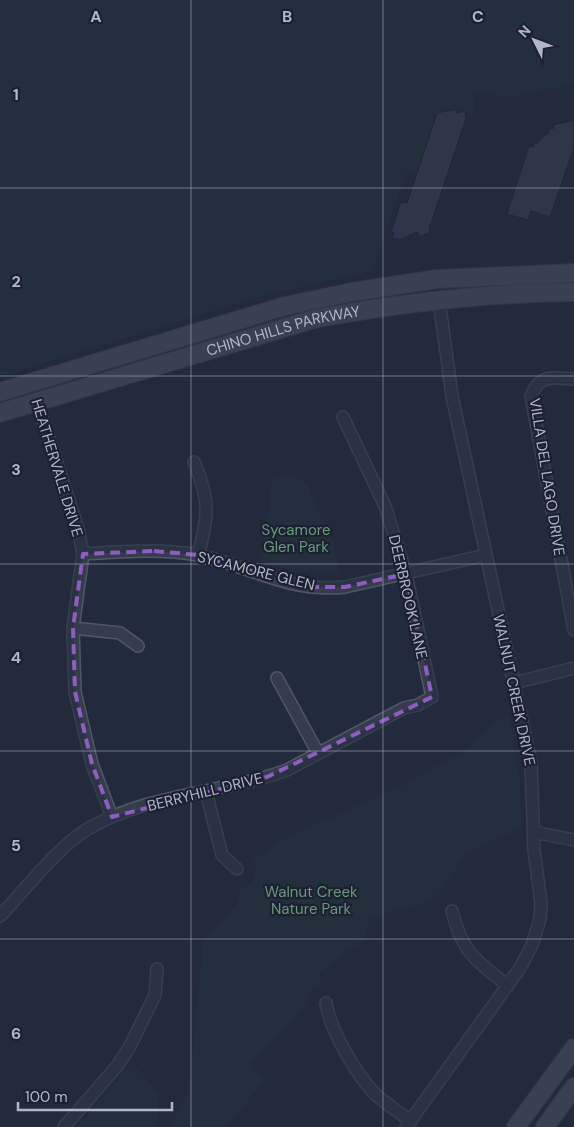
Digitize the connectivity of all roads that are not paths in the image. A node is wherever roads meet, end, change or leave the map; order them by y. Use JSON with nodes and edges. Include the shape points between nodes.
{"nodes":[{"id":1,"x":574,"y":273,"type":"edge"},
{"id":2,"x":574,"y":292,"type":"edge"},
{"id":3,"x":440,"y":308,"type":"dead end"},
{"id":4,"x":574,"y":379,"type":"edge"},
{"id":5,"x":31,"y":382,"type":"junction"},
{"id":6,"x":0,"y":392,"type":"edge"},
{"id":7,"x":37,"y":402,"type":"junction"},
{"id":8,"x":0,"y":413,"type":"edge"},
{"id":9,"x":344,"y":417,"type":"dead end"},
{"id":10,"x":194,"y":462,"type":"dead end"},
{"id":11,"x":83,"y":554,"type":"junction"},
{"id":12,"x":198,"y":555,"type":"junction"},
{"id":13,"x":486,"y":555,"type":"junction"},
{"id":14,"x":406,"y":574,"type":"junction"},
{"id":15,"x":74,"y":628,"type":"junction"},
{"id":16,"x":574,"y":630,"type":"edge"},
{"id":17,"x":138,"y":646,"type":"dead end"},
{"id":18,"x":574,"y":668,"type":"edge"},
{"id":19,"x":277,"y":678,"type":"dead end"},
{"id":20,"x":514,"y":683,"type":"junction"},
{"id":21,"x":432,"y":697,"type":"joint"},
{"id":22,"x":318,"y":753,"type":"junction"},
{"id":23,"x":206,"y":792,"type":"junction"},
{"id":24,"x":112,"y":817,"type":"junction"},
{"id":25,"x":533,"y":832,"type":"junction"},
{"id":26,"x":574,"y":840,"type":"edge"},
{"id":27,"x":237,"y":869,"type":"dead end"},
{"id":28,"x":452,"y":911,"type":"dead end"},
{"id":29,"x":0,"y":916,"type":"edge"},
{"id":30,"x":157,"y":969,"type":"dead end"},
{"id":31,"x":508,"y":986,"type":"junction"},
{"id":32,"x":326,"y":1003,"type":"dead end"},
{"id":33,"x":574,"y":1048,"type":"edge"},
{"id":34,"x":574,"y":1087,"type":"edge"},
{"id":35,"x":408,"y":1124,"type":"edge"},
{"id":36,"x":64,"y":1127,"type":"edge"},
{"id":37,"x":516,"y":1127,"type":"edge"},
{"id":38,"x":545,"y":1127,"type":"edge"}],
"edges":[{"from":1,"to":5,"type":"main road","name":"CHINO HILLS PARKWAY","via":[[437,279],[352,292],[285,306]]},
{"from":2,"to":7,"type":"main road","name":"CHINO HILLS PARKWAY","via":[[482,295],[314,319]]},
{"from":3,"to":13,"type":"street","name":"WALNUT CREEK DRIVE","via":[[452,396]]},
{"from":4,"to":16,"type":"street","name":"VILLA DEL LAGO DRIVE","via":[[546,378],[536,384],[531,396]]},
{"from":5,"to":6,"type":"main road","name":"CHINO HILLS PARKWAY"},
{"from":5,"to":7,"type":"street","name":"HEATHERVALE DRIVE"},
{"from":7,"to":8,"type":"main road","name":"CHINO HILLS PARKWAY"},
{"from":7,"to":11,"type":"street","name":"HEATHERVALE DRIVE"},
{"from":9,"to":14,"type":"street","name":"DEERBROOK LANE","via":[[385,506]]},
{"from":10,"to":12,"type":"street","via":[[205,488],[207,510]]},
{"from":11,"to":12,"type":"street","name":"SYCAMORE GLEN","via":[[154,551]]},
{"from":11,"to":15,"type":"street","name":"HEATHERVALE DRIVE"},
{"from":12,"to":14,"type":"street","name":"SYCAMORE GLEN","via":[[304,587],[345,587]]},
{"from":13,"to":14,"type":"street","name":"SYCAMORE GLEN"},
{"from":13,"to":20,"type":"street","name":"WALNUT CREEK DRIVE"},
{"from":14,"to":21,"type":"street","name":"DEERBROOK LANE"},
{"from":15,"to":17,"type":"street","via":[[120,633]]},
{"from":15,"to":24,"type":"street","name":"HEATHERVALE DRIVE","via":[[75,692],[80,718],[92,764]]},
{"from":18,"to":20,"type":"street"},
{"from":19,"to":22,"type":"street"},
{"from":20,"to":25,"type":"street","name":"WALNUT CREEK DRIVE","via":[[531,763]]},
{"from":21,"to":22,"type":"street","name":"BERRYHILL DRIVE"},
{"from":22,"to":23,"type":"street","name":"BERRYHILL DRIVE","via":[[268,777]]},
{"from":23,"to":24,"type":"street","name":"BERRYHILL DRIVE"},
{"from":23,"to":27,"type":"street","via":[[222,855]]},
{"from":24,"to":29,"type":"street","name":"BERRYHILL DRIVE","via":[[85,830],[66,846]]},
{"from":25,"to":26,"type":"street"},
{"from":25,"to":31,"type":"street","name":"WALNUT CREEK DRIVE","via":[[541,890],[540,919],[532,945]]},
{"from":28,"to":31,"type":"street","via":[[464,947]]},
{"from":30,"to":36,"type":"street","via":[[155,995],[130,1046],[118,1065]]},
{"from":31,"to":35,"type":"street","name":"WALNUT CREEK DRIVE"},
{"from":32,"to":35,"type":"street","via":[[328,1018],[339,1041],[374,1093]]},
{"from":33,"to":37,"type":"main road"},
{"from":34,"to":38,"type":"main road"}]}
